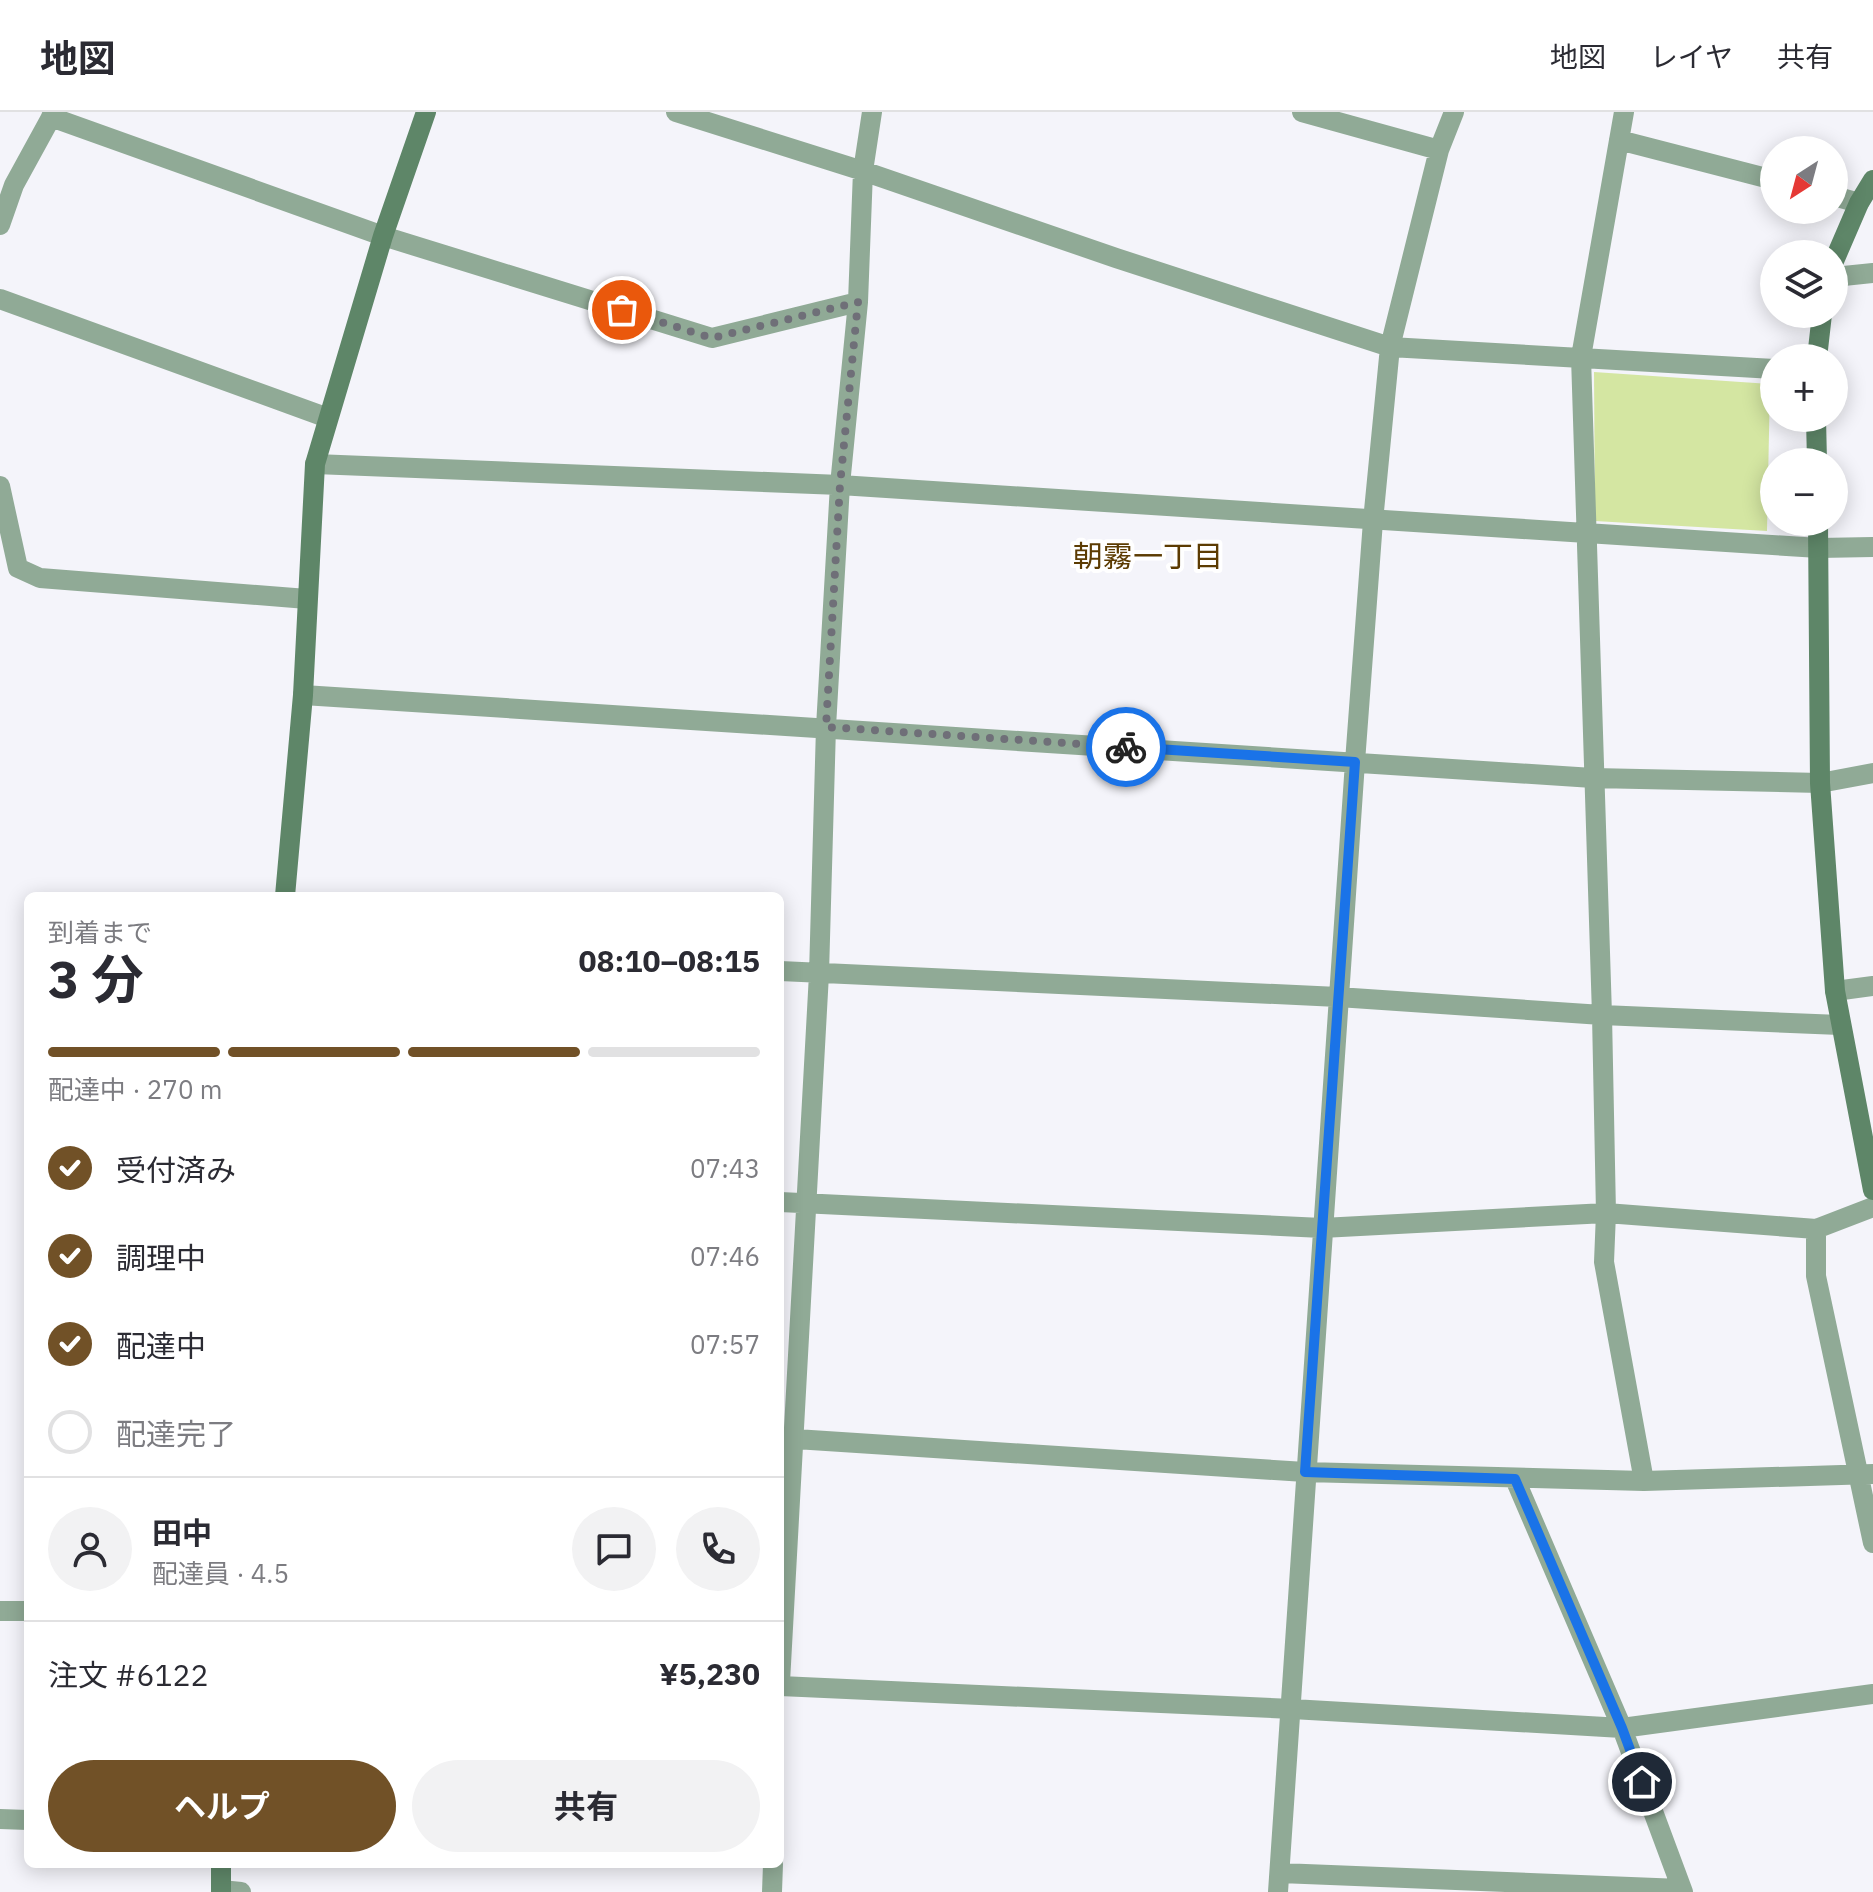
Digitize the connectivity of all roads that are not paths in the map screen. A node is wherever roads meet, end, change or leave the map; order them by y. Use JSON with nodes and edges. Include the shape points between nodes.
{"nodes":[{"id":1,"x":426,"y":112,"type":"edge"},
{"id":2,"x":676,"y":112,"type":"edge"},
{"id":3,"x":872,"y":112,"type":"edge"},
{"id":4,"x":1302,"y":112,"type":"edge"},
{"id":5,"x":1454,"y":112,"type":"edge"},
{"id":6,"x":1624,"y":112,"type":"edge"},
{"id":7,"x":52,"y":115,"type":"edge"},
{"id":8,"x":1619,"y":140,"type":"junction"},
{"id":9,"x":1439,"y":150,"type":"junction"},
{"id":10,"x":863,"y":171,"type":"junction"},
{"id":11,"x":1760,"y":176,"type":"edge"},
{"id":12,"x":1873,"y":180,"type":"edge"},
{"id":13,"x":1848,"y":200,"type":"edge"},
{"id":14,"x":1859,"y":203,"type":"junction"},
{"id":15,"x":0,"y":225,"type":"edge"},
{"id":16,"x":383,"y":236,"type":"junction"},
{"id":17,"x":1843,"y":240,"type":"edge"},
{"id":18,"x":1873,"y":273,"type":"edge"},
{"id":19,"x":1848,"y":276,"type":"edge"},
{"id":20,"x":0,"y":299,"type":"edge"},
{"id":21,"x":858,"y":302,"type":"junction"},
{"id":22,"x":1390,"y":347,"type":"junction"},
{"id":23,"x":1581,"y":357,"type":"junction"},
{"id":24,"x":1760,"y":368,"type":"edge"},
{"id":25,"x":328,"y":418,"type":"junction"},
{"id":26,"x":315,"y":464,"type":"junction"},
{"id":27,"x":840,"y":485,"type":"junction"},
{"id":28,"x":0,"y":486,"type":"edge"},
{"id":29,"x":1373,"y":521,"type":"junction"},
{"id":30,"x":1586,"y":532,"type":"junction"},
{"id":31,"x":1819,"y":536,"type":"edge"},
{"id":32,"x":1873,"y":547,"type":"edge"},
{"id":33,"x":1819,"y":548,"type":"junction"},
{"id":34,"x":307,"y":599,"type":"junction"},
{"id":35,"x":303,"y":695,"type":"junction"},
{"id":36,"x":826,"y":727,"type":"junction"},
{"id":37,"x":1355,"y":762,"type":"junction"},
{"id":38,"x":1873,"y":773,"type":"edge"},
{"id":39,"x":1593,"y":778,"type":"junction"},
{"id":40,"x":1820,"y":783,"type":"junction"},
{"id":41,"x":285,"y":892,"type":"edge"},
{"id":42,"x":784,"y":971,"type":"edge"},
{"id":43,"x":819,"y":974,"type":"junction"},
{"id":44,"x":1873,"y":986,"type":"edge"},
{"id":45,"x":1835,"y":991,"type":"junction"},
{"id":46,"x":1338,"y":997,"type":"junction"},
{"id":47,"x":1602,"y":1015,"type":"junction"},
{"id":48,"x":1840,"y":1025,"type":"junction"},
{"id":49,"x":1873,"y":1190,"type":"edge"},
{"id":50,"x":784,"y":1202,"type":"edge"},
{"id":51,"x":807,"y":1204,"type":"junction"},
{"id":52,"x":1873,"y":1207,"type":"edge"},
{"id":53,"x":1606,"y":1213,"type":"junction"},
{"id":54,"x":1322,"y":1228,"type":"junction"},
{"id":55,"x":1816,"y":1229,"type":"junction"},
{"id":56,"x":788,"y":1438,"type":"edge"},
{"id":57,"x":1305,"y":1472,"type":"junction"},
{"id":58,"x":1866,"y":1475,"type":"edge"},
{"id":59,"x":1515,"y":1479,"type":"junction"},
{"id":60,"x":1644,"y":1481,"type":"junction"},
{"id":61,"x":1873,"y":1543,"type":"edge"},
{"id":62,"x":784,"y":1561,"type":"edge"},
{"id":63,"x":0,"y":1611,"type":"edge"},
{"id":64,"x":24,"y":1611,"type":"edge"},
{"id":65,"x":784,"y":1684,"type":"edge"},
{"id":66,"x":1873,"y":1694,"type":"edge"},
{"id":67,"x":1292,"y":1709,"type":"junction"},
{"id":68,"x":1622,"y":1728,"type":"junction"},
{"id":69,"x":0,"y":1819,"type":"edge"},
{"id":70,"x":24,"y":1820,"type":"edge"},
{"id":71,"x":222,"y":1868,"type":"edge"},
{"id":72,"x":773,"y":1868,"type":"edge"},
{"id":73,"x":1279,"y":1882,"type":"edge"},
{"id":74,"x":1682,"y":1890,"type":"edge"},
{"id":75,"x":227,"y":1891,"type":"edge"},
{"id":76,"x":772,"y":1892,"type":"edge"}],
"edges":[{"from":1,"to":16,"type":"street"},
{"from":2,"to":10,"type":"street"},
{"from":3,"to":10,"type":"street"},
{"from":4,"to":9,"type":"street"},
{"from":5,"to":9,"type":"street"},
{"from":6,"to":8,"type":"street"},
{"from":7,"to":15,"type":"street","via":[[14,185]]},
{"from":7,"to":16,"type":"street"},
{"from":8,"to":11,"type":"street"},
{"from":8,"to":23,"type":"street"},
{"from":9,"to":22,"type":"street"},
{"from":10,"to":21,"type":"street"},
{"from":10,"to":22,"type":"street"},
{"from":12,"to":14,"type":"street"},
{"from":13,"to":14,"type":"street"},
{"from":14,"to":17,"type":"street"},
{"from":16,"to":21,"type":"street","via":[[712,338]]},
{"from":16,"to":25,"type":"street"},
{"from":18,"to":19,"type":"street"},
{"from":20,"to":25,"type":"street"},
{"from":21,"to":27,"type":"street"},
{"from":22,"to":23,"type":"street"},
{"from":22,"to":29,"type":"street"},
{"from":23,"to":24,"type":"street"},
{"from":23,"to":30,"type":"street"},
{"from":25,"to":26,"type":"street"},
{"from":26,"to":27,"type":"street"},
{"from":26,"to":34,"type":"street"},
{"from":27,"to":29,"type":"street"},
{"from":27,"to":36,"type":"street"},
{"from":28,"to":34,"type":"street","via":[[18,568],[40,578]]},
{"from":29,"to":30,"type":"street"},
{"from":29,"to":37,"type":"street"},
{"from":30,"to":33,"type":"street"},
{"from":30,"to":39,"type":"street"},
{"from":31,"to":33,"type":"street"},
{"from":32,"to":33,"type":"street"},
{"from":33,"to":40,"type":"street"},
{"from":34,"to":35,"type":"street"},
{"from":35,"to":36,"type":"street"},
{"from":35,"to":41,"type":"street"},
{"from":36,"to":37,"type":"street"},
{"from":36,"to":43,"type":"street"},
{"from":37,"to":39,"type":"street"},
{"from":37,"to":46,"type":"street"},
{"from":38,"to":40,"type":"street"},
{"from":39,"to":40,"type":"street"},
{"from":39,"to":47,"type":"street"},
{"from":40,"to":45,"type":"street"},
{"from":42,"to":43,"type":"street"},
{"from":43,"to":46,"type":"street"},
{"from":43,"to":51,"type":"street"},
{"from":44,"to":45,"type":"street"},
{"from":45,"to":48,"type":"street"},
{"from":46,"to":47,"type":"street"},
{"from":46,"to":54,"type":"street"},
{"from":47,"to":48,"type":"street"},
{"from":47,"to":53,"type":"street"},
{"from":48,"to":49,"type":"street"},
{"from":50,"to":51,"type":"street"},
{"from":51,"to":54,"type":"street"},
{"from":51,"to":56,"type":"street"},
{"from":52,"to":55,"type":"street"},
{"from":53,"to":54,"type":"street"},
{"from":53,"to":55,"type":"street"},
{"from":53,"to":60,"type":"street","via":[[1604,1262]]},
{"from":54,"to":57,"type":"street"},
{"from":55,"to":58,"type":"street","via":[[1816,1276]]},
{"from":56,"to":57,"type":"street"},
{"from":56,"to":62,"type":"street"},
{"from":57,"to":59,"type":"street"},
{"from":57,"to":67,"type":"street"},
{"from":58,"to":60,"type":"street"},
{"from":58,"to":61,"type":"street"},
{"from":59,"to":60,"type":"street"},
{"from":59,"to":68,"type":"street"},
{"from":63,"to":64,"type":"street"},
{"from":65,"to":67,"type":"street"},
{"from":66,"to":68,"type":"street"},
{"from":67,"to":68,"type":"street"},
{"from":67,"to":73,"type":"street"},
{"from":68,"to":74,"type":"street"},
{"from":69,"to":70,"type":"street"},
{"from":71,"to":75,"type":"street"},
{"from":72,"to":76,"type":"street"},
{"from":73,"to":74,"type":"street"}]}
